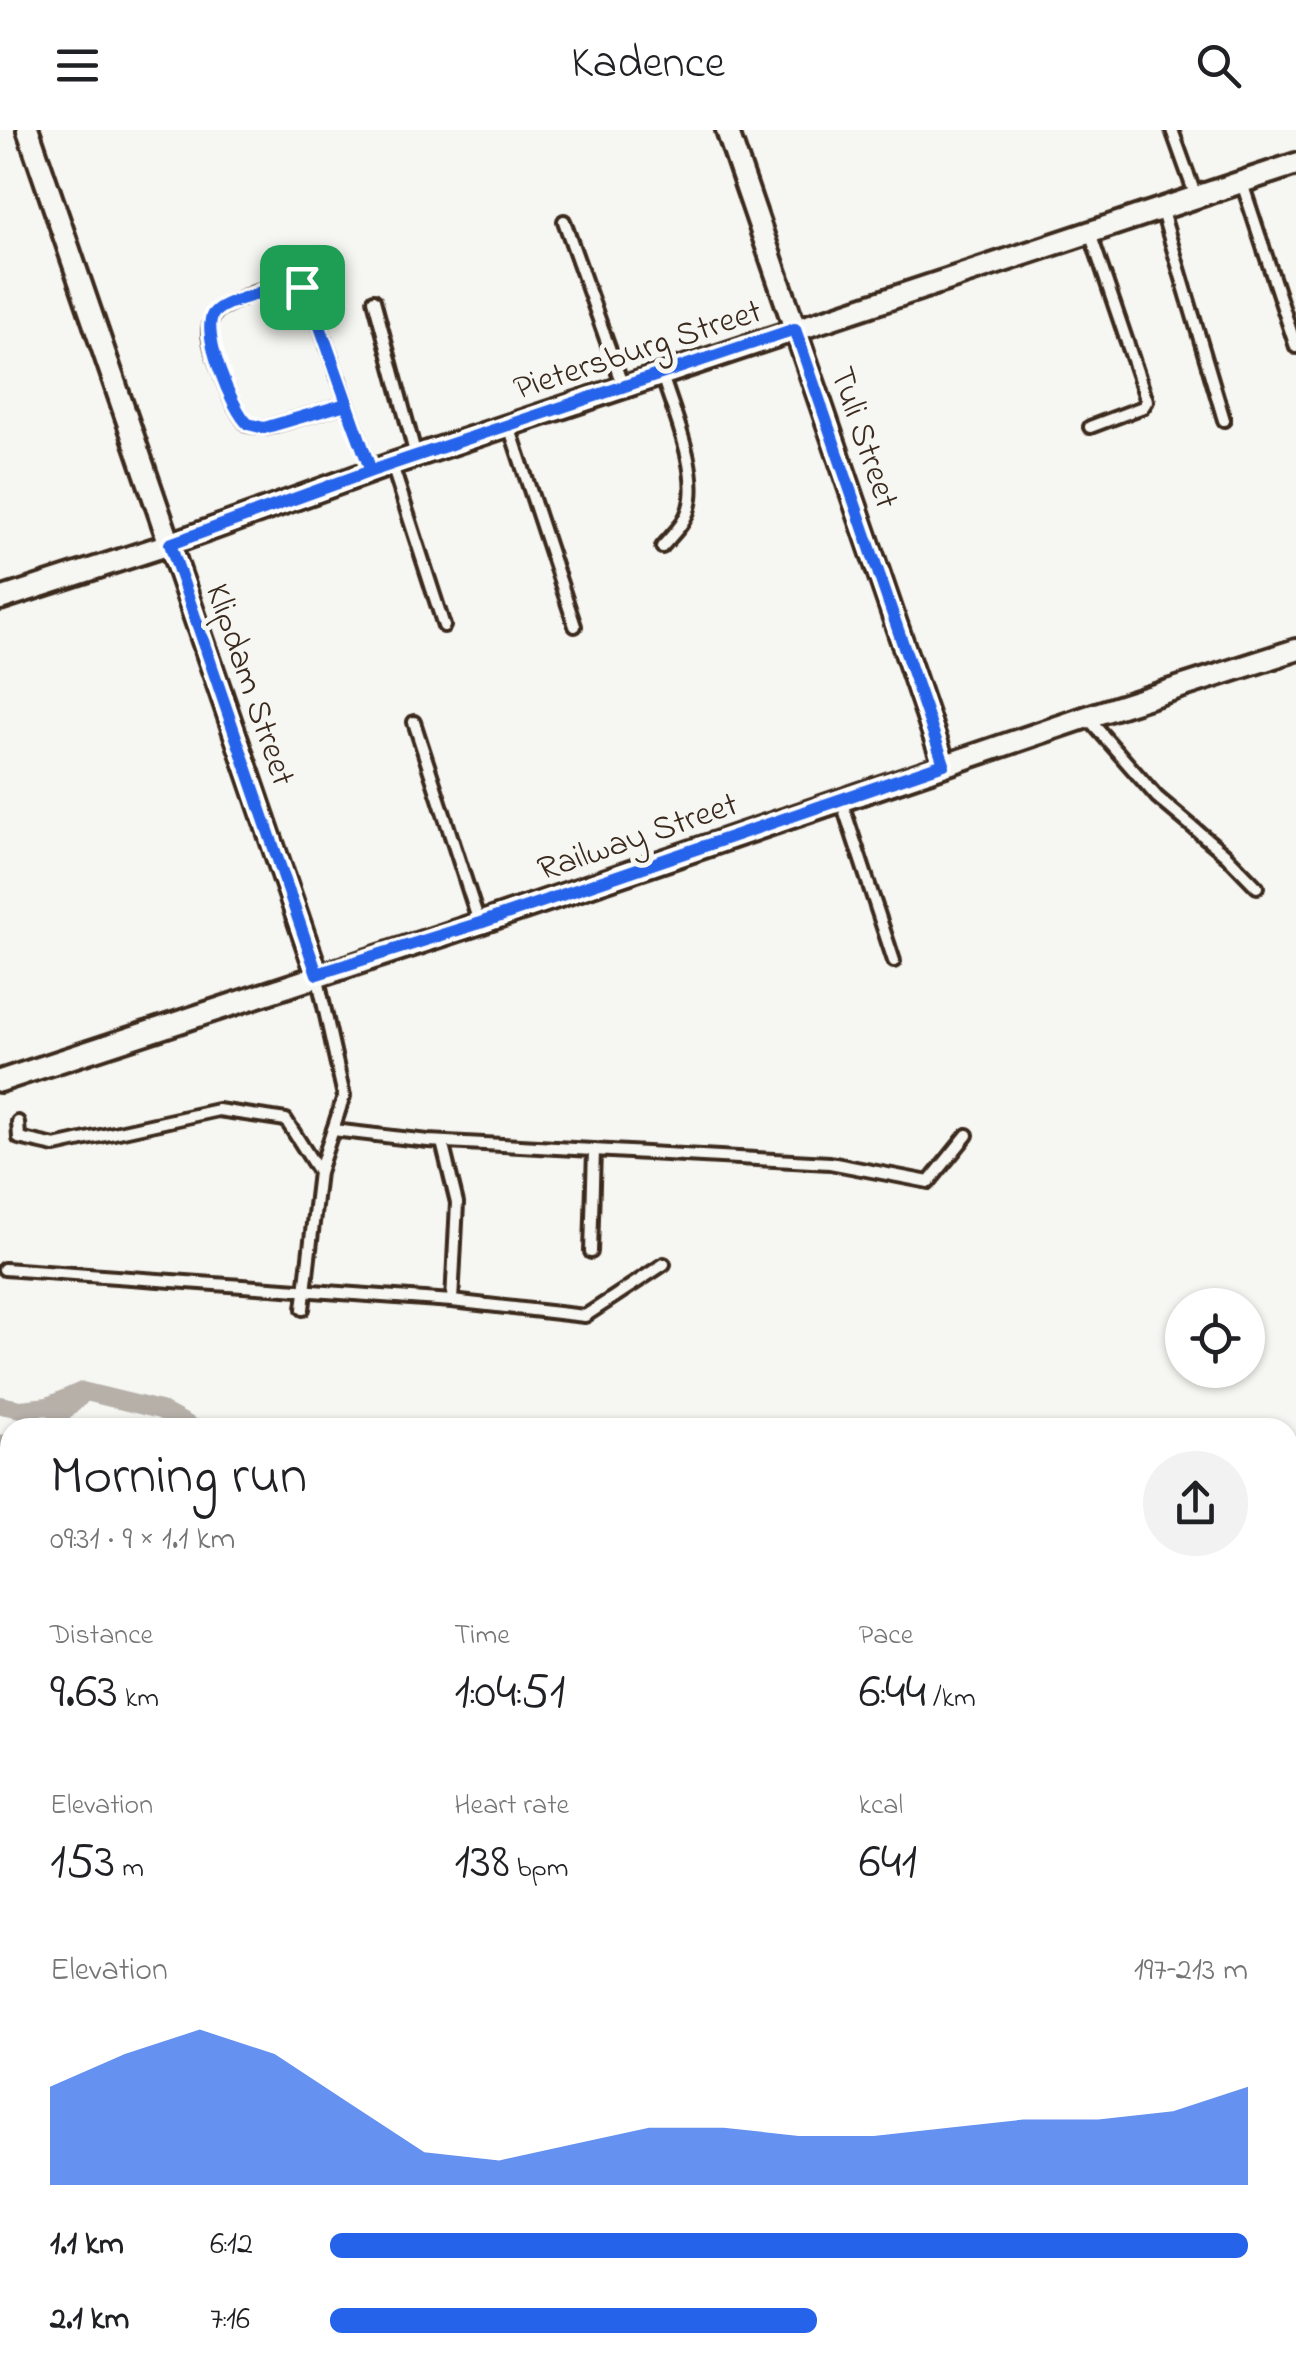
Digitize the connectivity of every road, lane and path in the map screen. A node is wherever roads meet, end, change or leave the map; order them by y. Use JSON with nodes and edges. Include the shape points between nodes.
{"nodes":[{"id":1,"x":28,"y":130,"type":"edge"},
{"id":2,"x":727,"y":130,"type":"edge"},
{"id":3,"x":1172,"y":130,"type":"edge"},
{"id":4,"x":1296,"y":164,"type":"edge"},
{"id":5,"x":1242,"y":182,"type":"junction"},
{"id":6,"x":1196,"y":196,"type":"junction"},
{"id":7,"x":1162,"y":208,"type":"junction"},
{"id":8,"x":564,"y":221,"type":"dead end"},
{"id":9,"x":1090,"y":232,"type":"junction"},
{"id":10,"x":374,"y":300,"type":"dead end"},
{"id":11,"x":795,"y":329,"type":"junction"},
{"id":12,"x":1296,"y":347,"type":"edge"},
{"id":13,"x":662,"y":374,"type":"junction"},
{"id":14,"x":623,"y":387,"type":"junction"},
{"id":15,"x":346,"y":404,"type":"junction"},
{"id":16,"x":1224,"y":420,"type":"dead end"},
{"id":17,"x":509,"y":425,"type":"junction"},
{"id":18,"x":1090,"y":428,"type":"dead end"},
{"id":19,"x":416,"y":456,"type":"junction"},
{"id":20,"x":381,"y":468,"type":"junction"},
{"id":21,"x":170,"y":544,"type":"junction"},
{"id":22,"x":662,"y":547,"type":"dead end"},
{"id":23,"x":0,"y":599,"type":"edge"},
{"id":24,"x":444,"y":626,"type":"dead end"},
{"id":25,"x":575,"y":626,"type":"dead end"},
{"id":26,"x":1296,"y":650,"type":"edge"},
{"id":27,"x":1086,"y":717,"type":"junction"},
{"id":28,"x":414,"y":722,"type":"dead end"},
{"id":29,"x":944,"y":764,"type":"junction"},
{"id":30,"x":840,"y":799,"type":"junction"},
{"id":31,"x":1257,"y":887,"type":"dead end"},
{"id":32,"x":480,"y":923,"type":"junction"},
{"id":33,"x":894,"y":962,"type":"dead end"},
{"id":34,"x":317,"y":974,"type":"junction"},
{"id":35,"x":0,"y":1081,"type":"edge"},
{"id":36,"x":18,"y":1122,"type":"dead end"},
{"id":37,"x":333,"y":1130,"type":"junction"},
{"id":38,"x":967,"y":1135,"type":"dead end"},
{"id":39,"x":442,"y":1142,"type":"junction"},
{"id":40,"x":594,"y":1150,"type":"junction"},
{"id":41,"x":319,"y":1172,"type":"junction"},
{"id":42,"x":592,"y":1252,"type":"dead end"},
{"id":43,"x":664,"y":1264,"type":"dead end"},
{"id":44,"x":4,"y":1269,"type":"dead end"},
{"id":45,"x":305,"y":1292,"type":"junction"},
{"id":46,"x":452,"y":1301,"type":"junction"},
{"id":47,"x":303,"y":1309,"type":"dead end"}],
"edges":[{"from":1,"to":21,"type":"street","name":"Klipdam Street"},
{"from":2,"to":11,"type":"street","name":"Tuli Street"},
{"from":3,"to":6,"type":"lane"},
{"from":4,"to":5,"type":"street","name":"Pietersburg Street"},
{"from":5,"to":6,"type":"street","name":"Pietersburg Street"},
{"from":5,"to":12,"type":"lane"},
{"from":6,"to":7,"type":"street","name":"Pietersburg Street"},
{"from":7,"to":9,"type":"street","name":"Pietersburg Street"},
{"from":7,"to":16,"type":"lane"},
{"from":8,"to":14,"type":"lane"},
{"from":9,"to":11,"type":"street","name":"Pietersburg Street"},
{"from":9,"to":18,"type":"lane","via":[[1147,401]]},
{"from":10,"to":19,"type":"lane"},
{"from":11,"to":13,"type":"street","name":"Pietersburg Street"},
{"from":11,"to":29,"type":"street","name":"Tuli Street"},
{"from":13,"to":14,"type":"street","name":"Pietersburg Street"},
{"from":13,"to":22,"type":"lane","via":[[692,493],[684,521]]},
{"from":14,"to":17,"type":"street","name":"Pietersburg Street"},
{"from":15,"to":15,"type":"lane","via":[[302,287],[274,286],[212,316],[209,335],[235,408],[248,424],[264,428]]},
{"from":15,"to":20,"type":"lane"},
{"from":17,"to":19,"type":"street","name":"Pietersburg Street"},
{"from":17,"to":25,"type":"lane"},
{"from":19,"to":20,"type":"street","name":"Pietersburg Street"},
{"from":20,"to":21,"type":"street","name":"Pietersburg Street"},
{"from":20,"to":24,"type":"lane"},
{"from":21,"to":23,"type":"street","name":"Pietersburg Street"},
{"from":21,"to":34,"type":"street","name":"Klipdam Street"},
{"from":26,"to":27,"type":"street","name":"Railway Street"},
{"from":27,"to":29,"type":"street","name":"Railway Street"},
{"from":27,"to":31,"type":"lane","via":[[1158,797]]},
{"from":28,"to":32,"type":"lane"},
{"from":29,"to":30,"type":"street","name":"Railway Street"},
{"from":30,"to":32,"type":"street","name":"Railway Street"},
{"from":30,"to":33,"type":"lane"},
{"from":32,"to":34,"type":"street","name":"Railway Street"},
{"from":34,"to":35,"type":"street","name":"Railway Street"},
{"from":34,"to":37,"type":"lane","via":[[344,1096]]},
{"from":36,"to":41,"type":"lane","via":[[20,1138],[55,1146],[218,1110],[286,1120]]},
{"from":37,"to":39,"type":"lane"},
{"from":37,"to":41,"type":"lane"},
{"from":38,"to":40,"type":"lane","via":[[929,1182],[830,1163]]},
{"from":39,"to":40,"type":"lane"},
{"from":39,"to":46,"type":"lane","via":[[457,1203]]},
{"from":40,"to":42,"type":"lane"},
{"from":41,"to":45,"type":"lane"},
{"from":43,"to":46,"type":"lane","via":[[585,1316]]},
{"from":44,"to":45,"type":"lane"},
{"from":45,"to":46,"type":"lane"},
{"from":45,"to":47,"type":"lane"}]}
